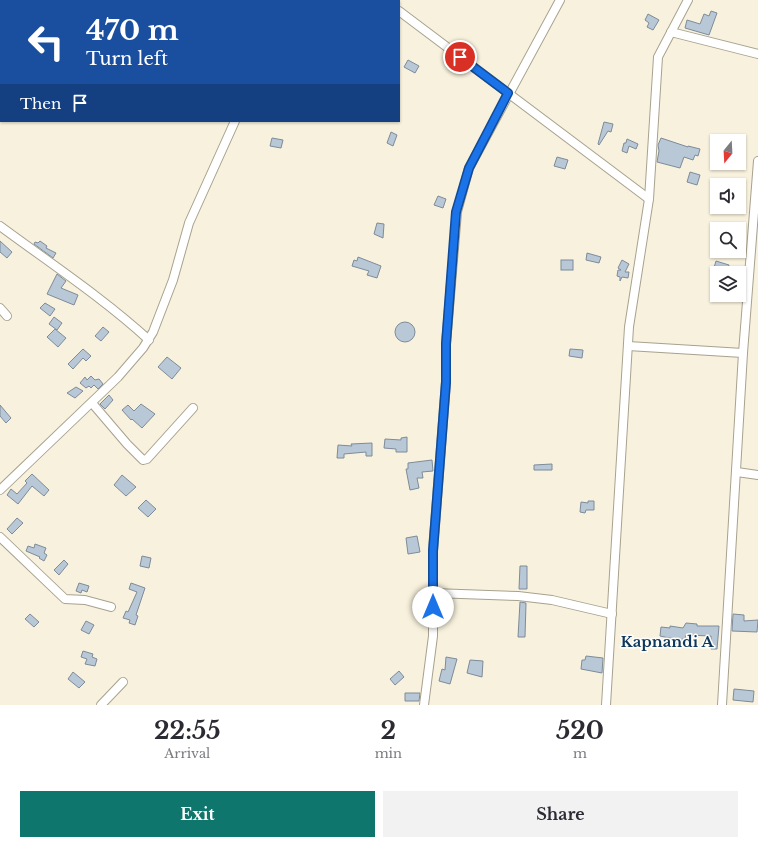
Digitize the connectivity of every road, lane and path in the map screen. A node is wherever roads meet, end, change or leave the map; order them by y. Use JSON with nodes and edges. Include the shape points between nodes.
{"nodes":[{"id":1,"x":560,"y":0,"type":"edge"},
{"id":2,"x":688,"y":0,"type":"edge"},
{"id":3,"x":400,"y":12,"type":"edge"},
{"id":4,"x":671,"y":32,"type":"junction"},
{"id":5,"x":758,"y":54,"type":"edge"},
{"id":6,"x":508,"y":93,"type":"junction"},
{"id":7,"x":234,"y":122,"type":"edge"},
{"id":8,"x":758,"y":161,"type":"edge"},
{"id":9,"x":649,"y":199,"type":"junction"},
{"id":10,"x":0,"y":226,"type":"edge"},
{"id":11,"x":0,"y":308,"type":"edge"},
{"id":12,"x":7,"y":316,"type":"dead end"},
{"id":13,"x":149,"y":340,"type":"junction"},
{"id":14,"x":628,"y":346,"type":"junction"},
{"id":15,"x":743,"y":353,"type":"junction"},
{"id":16,"x":92,"y":403,"type":"junction"},
{"id":17,"x":193,"y":408,"type":"dead end"},
{"id":18,"x":737,"y":472,"type":"junction"},
{"id":19,"x":758,"y":475,"type":"edge"},
{"id":20,"x":0,"y":490,"type":"edge"},
{"id":21,"x":0,"y":536,"type":"edge"},
{"id":22,"x":433,"y":593,"type":"junction"},
{"id":23,"x":111,"y":607,"type":"dead end"},
{"id":24,"x":612,"y":614,"type":"junction"},
{"id":25,"x":123,"y":682,"type":"dead end"},
{"id":26,"x":101,"y":705,"type":"edge"},
{"id":27,"x":424,"y":705,"type":"edge"},
{"id":28,"x":606,"y":705,"type":"edge"},
{"id":29,"x":722,"y":705,"type":"edge"}],
"edges":[{"from":1,"to":6,"type":"street"},
{"from":2,"to":4,"type":"street"},
{"from":3,"to":6,"type":"street"},
{"from":4,"to":5,"type":"street"},
{"from":4,"to":9,"type":"street","via":[[658,57]]},
{"from":6,"to":9,"type":"street"},
{"from":6,"to":22,"type":"street","via":[[469,168],[456,212],[433,551]]},
{"from":7,"to":13,"type":"street","via":[[189,223],[172,280]]},
{"from":8,"to":15,"type":"street"},
{"from":9,"to":14,"type":"street"},
{"from":10,"to":13,"type":"street","via":[[134,326]]},
{"from":11,"to":12,"type":"street"},
{"from":13,"to":16,"type":"street","via":[[127,368]]},
{"from":14,"to":15,"type":"street"},
{"from":14,"to":24,"type":"street"},
{"from":15,"to":18,"type":"street"},
{"from":16,"to":17,"type":"street","via":[[144,460]]},
{"from":16,"to":20,"type":"street"},
{"from":18,"to":19,"type":"street"},
{"from":18,"to":29,"type":"street"},
{"from":21,"to":23,"type":"street","via":[[65,599],[85,600]]},
{"from":22,"to":24,"type":"street","via":[[518,596],[552,600]]},
{"from":22,"to":27,"type":"street","via":[[433,636]]},
{"from":24,"to":28,"type":"street"},
{"from":25,"to":26,"type":"street"}]}
